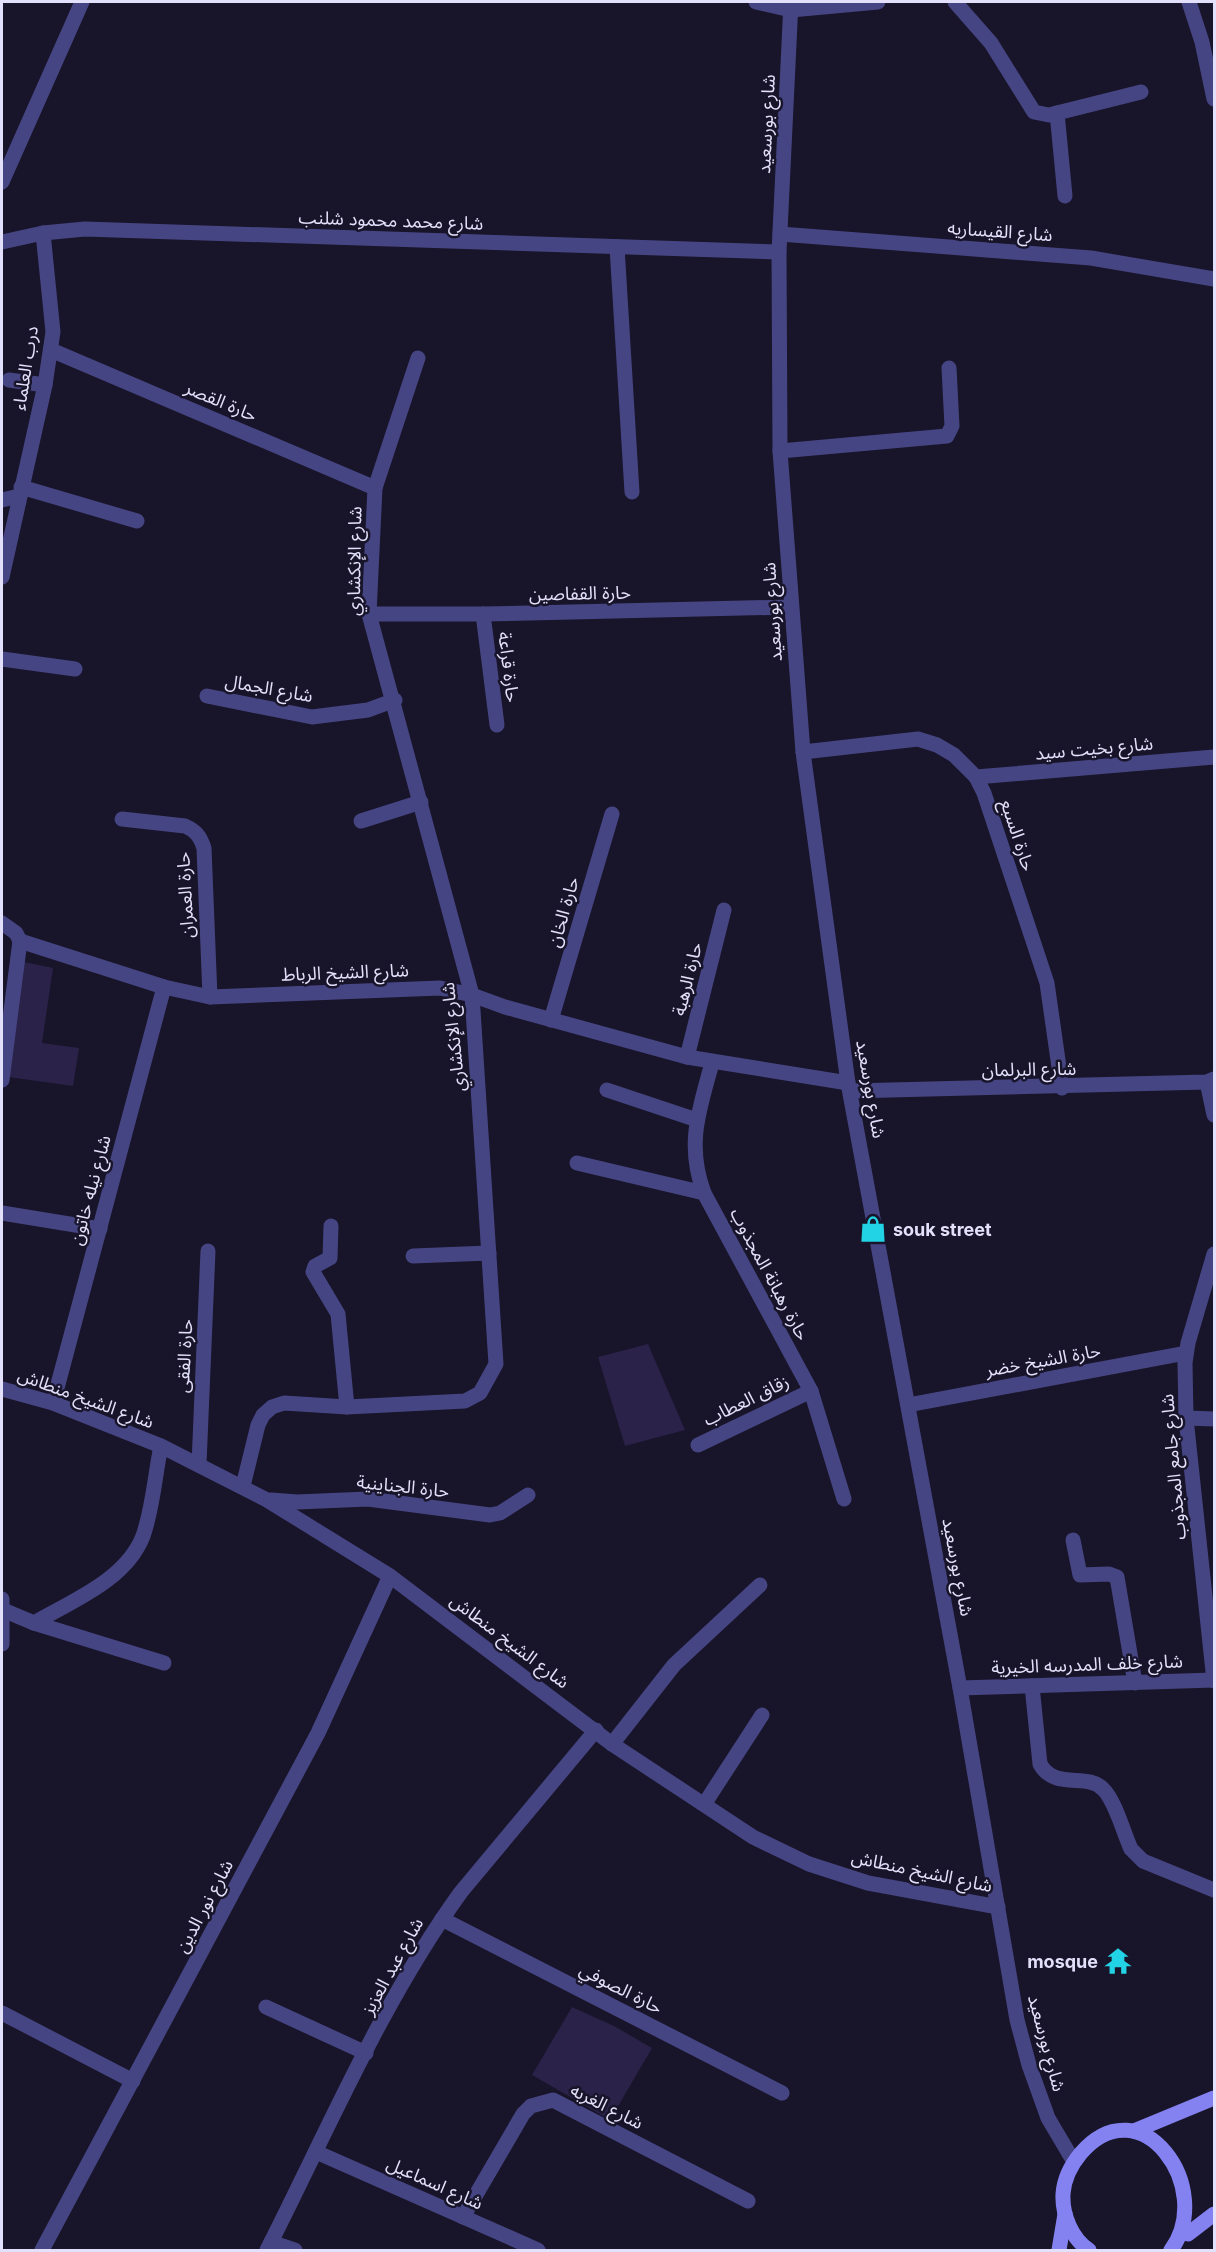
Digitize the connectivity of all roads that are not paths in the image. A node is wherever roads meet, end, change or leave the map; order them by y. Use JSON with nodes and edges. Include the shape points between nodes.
{"nodes":[{"id":1,"x":82,"y":2,"type":"edge"},
{"id":2,"x":756,"y":2,"type":"edge"},
{"id":3,"x":878,"y":2,"type":"edge"},
{"id":4,"x":955,"y":2,"type":"edge"},
{"id":5,"x":1189,"y":2,"type":"edge"},
{"id":6,"x":791,"y":6,"type":"edge"},
{"id":7,"x":1208,"y":40,"type":"edge"},
{"id":8,"x":1141,"y":92,"type":"dead end"},
{"id":9,"x":1215,"y":99,"type":"edge"},
{"id":10,"x":1057,"y":113,"type":"junction"},
{"id":11,"x":2,"y":182,"type":"edge"},
{"id":12,"x":1065,"y":196,"type":"dead end"},
{"id":13,"x":43,"y":233,"type":"junction"},
{"id":14,"x":780,"y":234,"type":"junction"},
{"id":15,"x":2,"y":242,"type":"edge"},
{"id":16,"x":617,"y":247,"type":"junction"},
{"id":17,"x":780,"y":252,"type":"junction"},
{"id":18,"x":1215,"y":279,"type":"edge"},
{"id":19,"x":51,"y":350,"type":"junction"},
{"id":20,"x":418,"y":358,"type":"dead end"},
{"id":21,"x":949,"y":368,"type":"dead end"},
{"id":22,"x":9,"y":380,"type":"dead end"},
{"id":23,"x":45,"y":385,"type":"junction"},
{"id":24,"x":780,"y":451,"type":"junction"},
{"id":25,"x":375,"y":488,"type":"junction"},
{"id":26,"x":20,"y":491,"type":"junction"},
{"id":27,"x":632,"y":492,"type":"dead end"},
{"id":28,"x":2,"y":500,"type":"edge"},
{"id":29,"x":137,"y":521,"type":"dead end"},
{"id":30,"x":2,"y":577,"type":"edge"},
{"id":31,"x":791,"y":607,"type":"junction"},
{"id":32,"x":369,"y":614,"type":"junction"},
{"id":33,"x":483,"y":614,"type":"junction"},
{"id":34,"x":2,"y":659,"type":"edge"},
{"id":35,"x":75,"y":669,"type":"dead end"},
{"id":36,"x":207,"y":696,"type":"dead end"},
{"id":37,"x":395,"y":700,"type":"junction"},
{"id":38,"x":497,"y":725,"type":"dead end"},
{"id":39,"x":803,"y":752,"type":"junction"},
{"id":40,"x":1215,"y":757,"type":"edge"},
{"id":41,"x":976,"y":777,"type":"junction"},
{"id":42,"x":421,"y":801,"type":"junction"},
{"id":43,"x":612,"y":814,"type":"dead end"},
{"id":44,"x":122,"y":819,"type":"dead end"},
{"id":45,"x":361,"y":821,"type":"dead end"},
{"id":46,"x":724,"y":910,"type":"dead end"},
{"id":47,"x":2,"y":923,"type":"edge"},
{"id":48,"x":20,"y":941,"type":"junction"},
{"id":49,"x":164,"y":987,"type":"junction"},
{"id":50,"x":472,"y":995,"type":"junction"},
{"id":51,"x":210,"y":997,"type":"junction"},
{"id":52,"x":552,"y":1020,"type":"junction"},
{"id":53,"x":687,"y":1058,"type":"junction"},
{"id":54,"x":712,"y":1063,"type":"junction"},
{"id":55,"x":2,"y":1080,"type":"edge"},
{"id":56,"x":1211,"y":1081,"type":"edge"},
{"id":57,"x":850,"y":1087,"type":"junction"},
{"id":58,"x":1062,"y":1088,"type":"junction"},
{"id":59,"x":608,"y":1090,"type":"dead end"},
{"id":60,"x":1215,"y":1114,"type":"edge"},
{"id":61,"x":697,"y":1120,"type":"junction"},
{"id":62,"x":577,"y":1164,"type":"dead end"},
{"id":63,"x":704,"y":1193,"type":"junction"},
{"id":64,"x":2,"y":1214,"type":"edge"},
{"id":65,"x":331,"y":1227,"type":"dead end"},
{"id":66,"x":100,"y":1230,"type":"junction"},
{"id":67,"x":208,"y":1251,"type":"dead end"},
{"id":68,"x":489,"y":1253,"type":"junction"},
{"id":69,"x":1215,"y":1254,"type":"edge"},
{"id":70,"x":413,"y":1256,"type":"dead end"},
{"id":71,"x":1186,"y":1353,"type":"junction"},
{"id":72,"x":2,"y":1389,"type":"edge"},
{"id":73,"x":811,"y":1391,"type":"junction"},
{"id":74,"x":53,"y":1403,"type":"junction"},
{"id":75,"x":908,"y":1405,"type":"junction"},
{"id":76,"x":347,"y":1407,"type":"junction"},
{"id":77,"x":1186,"y":1418,"type":"junction"},
{"id":78,"x":1215,"y":1419,"type":"edge"},
{"id":79,"x":698,"y":1445,"type":"dead end"},
{"id":80,"x":161,"y":1446,"type":"junction"},
{"id":81,"x":199,"y":1464,"type":"junction"},
{"id":82,"x":243,"y":1486,"type":"junction"},
{"id":83,"x":528,"y":1495,"type":"dead end"},
{"id":84,"x":844,"y":1499,"type":"dead end"},
{"id":85,"x":267,"y":1500,"type":"junction"},
{"id":86,"x":1073,"y":1540,"type":"dead end"},
{"id":87,"x":390,"y":1576,"type":"junction"},
{"id":88,"x":760,"y":1585,"type":"dead end"},
{"id":89,"x":2,"y":1605,"type":"edge"},
{"id":90,"x":34,"y":1623,"type":"junction"},
{"id":91,"x":2,"y":1644,"type":"edge"},
{"id":92,"x":164,"y":1663,"type":"dead end"},
{"id":93,"x":1214,"y":1680,"type":"edge"},
{"id":94,"x":1135,"y":1683,"type":"junction"},
{"id":95,"x":1032,"y":1686,"type":"junction"},
{"id":96,"x":960,"y":1688,"type":"junction"},
{"id":97,"x":762,"y":1715,"type":"dead end"},
{"id":98,"x":596,"y":1730,"type":"junction"},
{"id":99,"x":612,"y":1744,"type":"junction"},
{"id":100,"x":705,"y":1803,"type":"junction"},
{"id":101,"x":1215,"y":1890,"type":"edge"},
{"id":102,"x":998,"y":1907,"type":"junction"},
{"id":103,"x":442,"y":1919,"type":"junction"},
{"id":104,"x":266,"y":2007,"type":"dead end"},
{"id":105,"x":2,"y":2013,"type":"edge"},
{"id":106,"x":366,"y":2053,"type":"junction"},
{"id":107,"x":133,"y":2081,"type":"junction"},
{"id":108,"x":782,"y":2093,"type":"dead end"},
{"id":109,"x":1215,"y":2098,"type":"edge"},
{"id":110,"x":1134,"y":2131,"type":"junction"},
{"id":111,"x":316,"y":2152,"type":"junction"},
{"id":112,"x":1074,"y":2162,"type":"junction"},
{"id":113,"x":748,"y":2201,"type":"dead end"},
{"id":114,"x":1065,"y":2214,"type":"junction"},
{"id":115,"x":1215,"y":2214,"type":"edge"},
{"id":116,"x":463,"y":2217,"type":"junction"},
{"id":117,"x":1185,"y":2236,"type":"junction"},
{"id":118,"x":269,"y":2246,"type":"edge"},
{"id":119,"x":42,"y":2250,"type":"edge"},
{"id":120,"x":295,"y":2250,"type":"edge"},
{"id":121,"x":538,"y":2250,"type":"edge"},
{"id":122,"x":1059,"y":2250,"type":"edge"},
{"id":123,"x":1089,"y":2250,"type":"edge"},
{"id":124,"x":1171,"y":2250,"type":"edge"}],
"edges":[{"from":1,"to":11,"type":"street"},
{"from":2,"to":6,"type":"street"},
{"from":3,"to":6,"type":"street"},
{"from":4,"to":10,"type":"street","via":[[991,43],[1034,112]]},
{"from":5,"to":7,"type":"street"},
{"from":6,"to":14,"type":"street","name":"شارع بورسعيد"},
{"from":7,"to":9,"type":"street"},
{"from":8,"to":10,"type":"street"},
{"from":10,"to":12,"type":"street"},
{"from":13,"to":15,"type":"street","name":"شارع محمد محمود شلنب"},
{"from":13,"to":16,"type":"street","name":"شارع محمد محمود شلنب","via":[[85,229]]},
{"from":13,"to":19,"type":"street","name":"درب العلماء","via":[[53,332]]},
{"from":14,"to":17,"type":"street","name":"شارع بورسعيد"},
{"from":14,"to":18,"type":"street","name":"شارع القيساريه","via":[[1091,258]]},
{"from":16,"to":17,"type":"street","name":"شارع محمد محمود شلنب"},
{"from":16,"to":27,"type":"street"},
{"from":17,"to":24,"type":"street","name":"شارع بورسعيد"},
{"from":19,"to":23,"type":"street","name":"درب العلماء"},
{"from":19,"to":25,"type":"street","name":"حارة القصر"},
{"from":20,"to":25,"type":"street","name":"شارع الإنكشاري"},
{"from":21,"to":24,"type":"street","via":[[952,426],[947,436]]},
{"from":22,"to":23,"type":"street"},
{"from":23,"to":26,"type":"street","name":"درب العلماء"},
{"from":24,"to":31,"type":"street","name":"شارع بورسعيد"},
{"from":25,"to":32,"type":"street","name":"شارع الإنكشاري"},
{"from":26,"to":28,"type":"street"},
{"from":26,"to":29,"type":"street"},
{"from":26,"to":30,"type":"street","name":"درب العلماء"},
{"from":31,"to":33,"type":"street","name":"حارة القفاصين"},
{"from":31,"to":39,"type":"street","name":"شارع بورسعيد"},
{"from":32,"to":33,"type":"street","name":"حارة القفاصين"},
{"from":32,"to":37,"type":"street","name":"شارع الإنكشاري"},
{"from":33,"to":38,"type":"street","name":"حارة قراعة"},
{"from":34,"to":35,"type":"street"},
{"from":36,"to":37,"type":"street","name":"شارع الجمال","via":[[312,717],[368,710]]},
{"from":37,"to":42,"type":"street","name":"شارع الإنكشاري"},
{"from":39,"to":41,"type":"street","name":"حارة السبع","via":[[918,739],[954,755]]},
{"from":39,"to":57,"type":"street","name":"شارع بورسعيد"},
{"from":40,"to":41,"type":"street","name":"شارع بخيت سيد"},
{"from":41,"to":58,"type":"street","name":"حارة السبع","via":[[1047,983]]},
{"from":42,"to":45,"type":"street"},
{"from":42,"to":50,"type":"street","name":"شارع الإنكشاري"},
{"from":43,"to":52,"type":"street","name":"حارة الخان"},
{"from":44,"to":51,"type":"street","name":"حارة العمران","via":[[185,826],[201,838]]},
{"from":46,"to":53,"type":"street","name":"حارة الرهبة"},
{"from":47,"to":48,"type":"street"},
{"from":48,"to":49,"type":"street","name":"شارع الشيخ الرباط"},
{"from":48,"to":55,"type":"street"},
{"from":49,"to":51,"type":"street","name":"شارع الشيخ الرباط"},
{"from":49,"to":66,"type":"street","name":"شارع نيله خاتون"},
{"from":50,"to":51,"type":"street","name":"شارع الشيخ الرباط","via":[[440,988]]},
{"from":50,"to":52,"type":"street","name":"شارع الشيخ الرباط"},
{"from":50,"to":68,"type":"street","name":"شارع الإنكشاري"},
{"from":52,"to":53,"type":"street","name":"شارع الشيخ الرباط"},
{"from":53,"to":54,"type":"street","name":"شارع الشيخ الرباط"},
{"from":54,"to":57,"type":"street","name":"شارع الشيخ الرباط"},
{"from":54,"to":61,"type":"street","name":"حارة رهبانة المجذوب"},
{"from":56,"to":58,"type":"street","name":"شارع البرلمان"},
{"from":56,"to":60,"type":"street"},
{"from":57,"to":58,"type":"street","name":"شارع البرلمان"},
{"from":57,"to":75,"type":"street","name":"شارع بورسعيد"},
{"from":59,"to":61,"type":"street"},
{"from":61,"to":63,"type":"street","name":"حارة رهبانة المجذوب","via":[[694,1158]]},
{"from":62,"to":63,"type":"street"},
{"from":63,"to":73,"type":"street","name":"حارة رهبانة المجذوب"},
{"from":64,"to":66,"type":"street"},
{"from":65,"to":76,"type":"street","via":[[330,1258],[315,1266],[313,1272],[338,1314]]},
{"from":66,"to":74,"type":"street","name":"شارع نيله خاتون"},
{"from":67,"to":81,"type":"street","name":"حارة الفقى"},
{"from":68,"to":70,"type":"street"},
{"from":68,"to":76,"type":"street","name":"شارع الإنكشاري","via":[[496,1364],[480,1394],[465,1401]]},
{"from":69,"to":71,"type":"street","name":"شارع جامع المجذوب"},
{"from":71,"to":75,"type":"street","name":"حارة الشيخ خضر"},
{"from":71,"to":77,"type":"street","name":"شارع جامع المجذوب"},
{"from":72,"to":74,"type":"street","name":"شارع الشيخ منطاش"},
{"from":73,"to":79,"type":"street","name":"زقاق العطاب"},
{"from":73,"to":84,"type":"street","name":"حارة رهبانة المجذوب"},
{"from":74,"to":80,"type":"street","name":"شارع الشيخ منطاش"},
{"from":75,"to":96,"type":"street","name":"شارع بورسعيد"},
{"from":76,"to":82,"type":"street","name":"شارع الإنكشاري","via":[[284,1403],[272,1407],[258,1425]]},
{"from":77,"to":78,"type":"street"},
{"from":77,"to":93,"type":"street","name":"شارع جامع المجذوب"},
{"from":80,"to":81,"type":"street","name":"شارع الشيخ منطاش"},
{"from":80,"to":90,"type":"street","via":[[143,1536],[133,1554],[102,1583]]},
{"from":81,"to":82,"type":"street","name":"شارع الشيخ منطاش"},
{"from":82,"to":85,"type":"street","name":"شارع الشيخ منطاش"},
{"from":83,"to":85,"type":"street","name":"حارة الجناينية","via":[[490,1515],[368,1499]]},
{"from":85,"to":87,"type":"street","name":"شارع الشيخ منطاش"},
{"from":86,"to":94,"type":"street","via":[[1080,1575],[1117,1577]]},
{"from":87,"to":98,"type":"street","name":"شارع الشيخ منطاش"},
{"from":87,"to":107,"type":"street","name":"شارع نور الدين","via":[[318,1734]]},
{"from":88,"to":99,"type":"street","via":[[674,1665]]},
{"from":89,"to":90,"type":"street"},
{"from":89,"to":91,"type":"street"},
{"from":90,"to":92,"type":"street"},
{"from":93,"to":94,"type":"street","name":"شارع خلف المدرسه الخيرية"},
{"from":94,"to":95,"type":"street","name":"شارع خلف المدرسه الخيرية"},
{"from":95,"to":96,"type":"street","name":"شارع خلف المدرسه الخيرية"},
{"from":95,"to":101,"type":"street","via":[[1044,1771],[1057,1779],[1098,1785],[1107,1794],[1131,1849],[1143,1861]]},
{"from":96,"to":102,"type":"street","name":"شارع بورسعيد"},
{"from":97,"to":100,"type":"street"},
{"from":98,"to":99,"type":"street","name":"شارع الشيخ منطاش"},
{"from":98,"to":103,"type":"street","name":"شارع عبد العزيز"},
{"from":99,"to":100,"type":"street","name":"شارع الشيخ منطاش"},
{"from":100,"to":102,"type":"street","name":"شارع الشيخ منطاش","via":[[753,1836],[809,1864],[868,1883]]},
{"from":102,"to":112,"type":"street","name":"شارع بورسعيد","via":[[1029,2066],[1048,2118]]},
{"from":103,"to":106,"type":"street","name":"شارع عبد العزيز"},
{"from":103,"to":108,"type":"street","name":"حارة الصوفي"},
{"from":104,"to":106,"type":"street"},
{"from":105,"to":107,"type":"street"},
{"from":106,"to":111,"type":"street","name":"شارع عبد العزيز"},
{"from":107,"to":119,"type":"street","name":"شارع نور الدين"},
{"from":109,"to":110,"type":"main road"},
{"from":110,"to":112,"type":"main road","via":[[1100,2138]]},
{"from":110,"to":117,"type":"main road","via":[[1171,2145],[1194,2178],[1196,2208]]},
{"from":111,"to":116,"type":"street","name":"شارع اسماعيل"},
{"from":111,"to":118,"type":"street","name":"شارع عبد العزيز"},
{"from":112,"to":114,"type":"main road","via":[[1066,2178]]},
{"from":113,"to":116,"type":"street","name":"شارع الغربه","via":[[552,2100],[531,2106],[523,2114]]},
{"from":114,"to":122,"type":"main road"},
{"from":114,"to":123,"type":"main road","via":[[1072,2232]]},
{"from":115,"to":117,"type":"main road"},
{"from":116,"to":121,"type":"street","name":"شارع اسماعيل"},
{"from":117,"to":124,"type":"main road"},
{"from":118,"to":120,"type":"street"}]}
